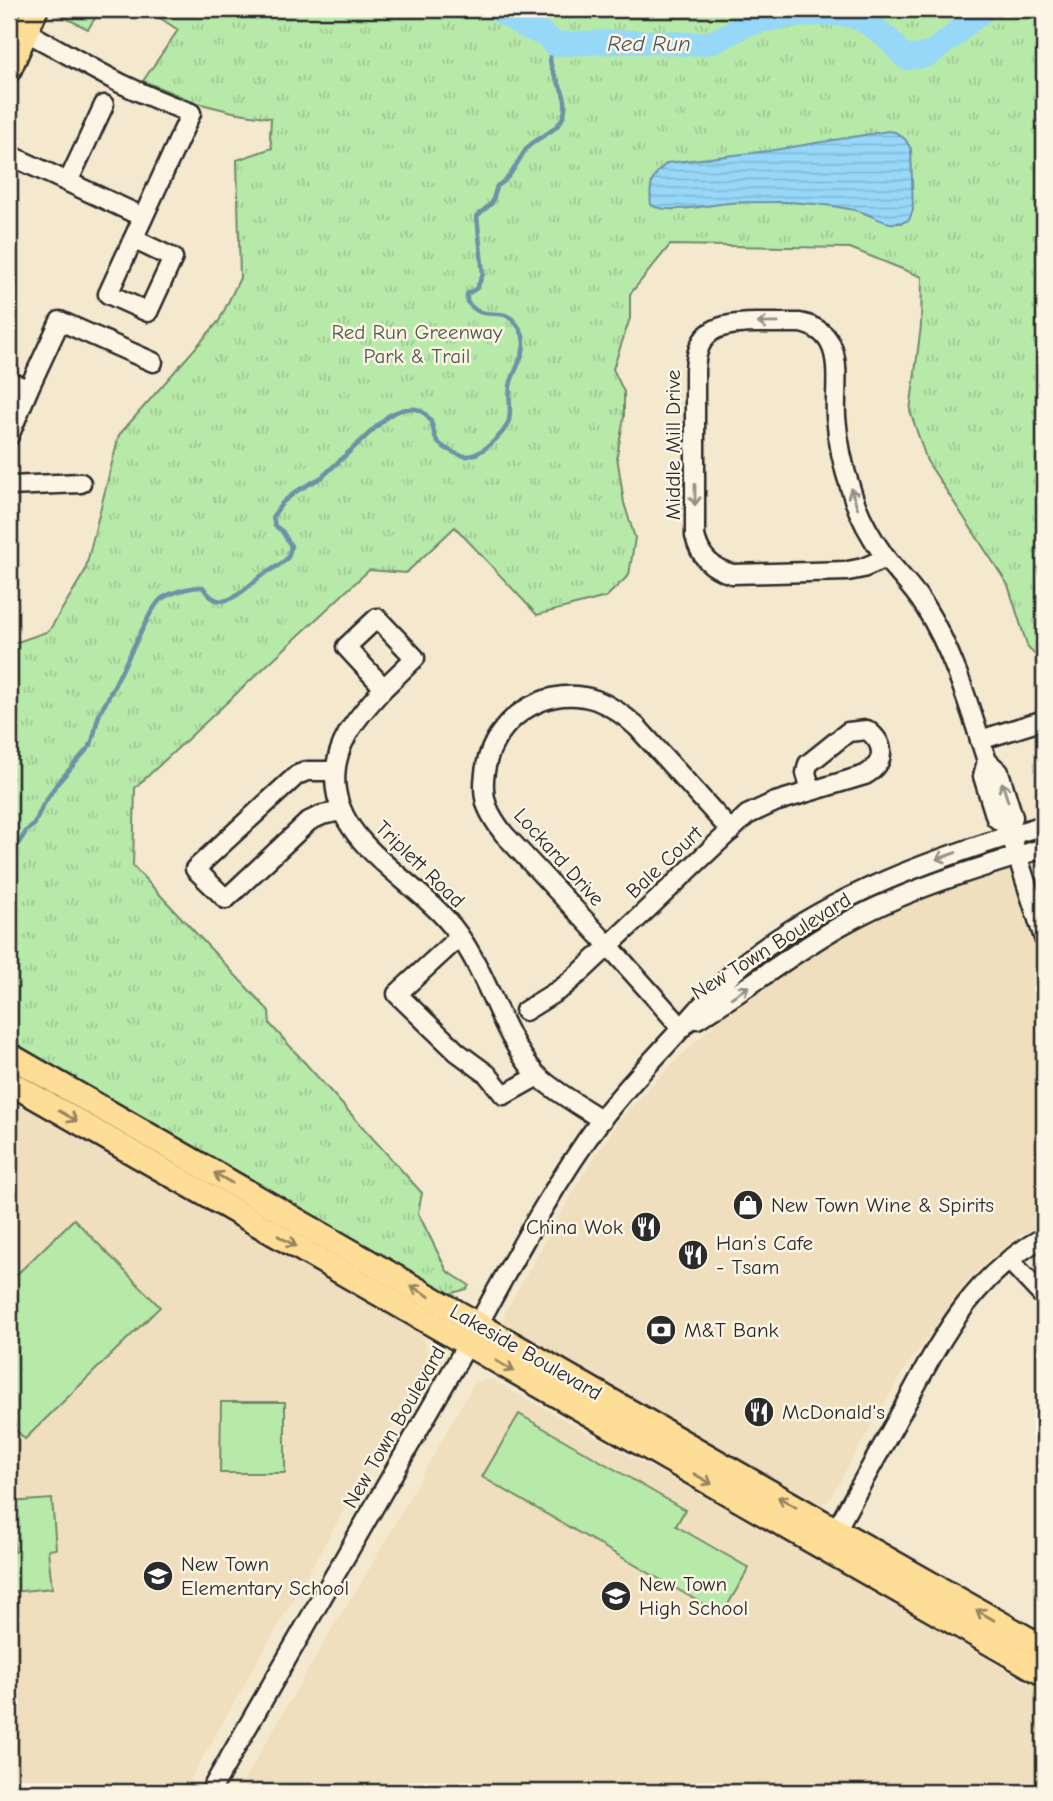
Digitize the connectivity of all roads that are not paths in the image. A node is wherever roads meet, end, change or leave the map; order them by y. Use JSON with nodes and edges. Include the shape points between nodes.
{"nodes":[{"id":1,"x":36,"y":9,"type":"edge"},
{"id":2,"x":17,"y":27,"type":"edge"},
{"id":3,"x":9,"y":70,"type":"edge"},
{"id":4,"x":104,"y":105,"type":"dead end"},
{"id":5,"x":16,"y":158,"type":"dead end"},
{"id":6,"x":68,"y":182,"type":"junction"},
{"id":7,"x":143,"y":217,"type":"junction"},
{"id":8,"x":133,"y":239,"type":"dead end"},
{"id":9,"x":153,"y":362,"type":"dead end"},
{"id":10,"x":9,"y":381,"type":"edge"},
{"id":11,"x":28,"y":390,"type":"junction"},
{"id":12,"x":9,"y":436,"type":"edge"},
{"id":13,"x":81,"y":483,"type":"dead end"},
{"id":14,"x":9,"y":486,"type":"edge"},
{"id":15,"x":886,"y":558,"type":"junction"},
{"id":16,"x":384,"y":688,"type":"dead end"},
{"id":17,"x":1044,"y":720,"type":"edge"},
{"id":18,"x":980,"y":740,"type":"junction"},
{"id":19,"x":335,"y":771,"type":"junction"},
{"id":20,"x":811,"y":790,"type":"dead end"},
{"id":21,"x":342,"y":811,"type":"junction"},
{"id":22,"x":1044,"y":825,"type":"edge"},
{"id":23,"x":731,"y":831,"type":"junction"},
{"id":24,"x":1009,"y":831,"type":"junction"},
{"id":25,"x":1044,"y":848,"type":"edge"},
{"id":26,"x":1019,"y":856,"type":"junction"},
{"id":27,"x":459,"y":937,"type":"junction"},
{"id":28,"x":1044,"y":938,"type":"edge"},
{"id":29,"x":609,"y":946,"type":"junction"},
{"id":30,"x":526,"y":1011,"type":"dead end"},
{"id":31,"x":682,"y":1028,"type":"junction"},
{"id":32,"x":9,"y":1057,"type":"edge"},
{"id":33,"x":538,"y":1076,"type":"junction"},
{"id":34,"x":9,"y":1082,"type":"edge"},
{"id":35,"x":602,"y":1120,"type":"junction"},
{"id":36,"x":1044,"y":1237,"type":"edge"},
{"id":37,"x":1009,"y":1260,"type":"junction"},
{"id":38,"x":1044,"y":1297,"type":"edge"},
{"id":39,"x":478,"y":1324,"type":"junction"},
{"id":40,"x":467,"y":1345,"type":"junction"},
{"id":41,"x":831,"y":1540,"type":"junction"},
{"id":42,"x":1044,"y":1648,"type":"edge"},
{"id":43,"x":1044,"y":1674,"type":"edge"},
{"id":44,"x":210,"y":1792,"type":"edge"}],
"edges":[{"from":1,"to":2,"type":"main road"},
{"from":2,"to":3,"type":"main road"},
{"from":2,"to":7,"type":"street","via":[[118,82],[191,113]]},
{"from":4,"to":6,"type":"street"},
{"from":5,"to":6,"type":"street"},
{"from":6,"to":7,"type":"street"},
{"from":7,"to":8,"type":"street"},
{"from":9,"to":11,"type":"street","via":[[60,321]]},
{"from":10,"to":11,"type":"street"},
{"from":11,"to":12,"type":"street"},
{"from":13,"to":14,"type":"street"},
{"from":15,"to":15,"type":"street","name":"Middle Mill Drive","one_way":true,"via":[[865,526],[850,489],[836,416],[834,353],[820,331],[800,323],[732,324],[706,336],[695,370],[695,536],[704,557],[732,574],[848,571]]},
{"from":15,"to":18,"type":"street","name":"Middle Mill Drive","via":[[939,629]]},
{"from":16,"to":19,"type":"street","name":"Triplett Road","via":[[346,734]]},
{"from":17,"to":18,"type":"street"},
{"from":18,"to":24,"type":"street","name":"Middle Mill Drive","via":[[987,761],[983,776],[996,818]]},
{"from":19,"to":21,"type":"street","name":"Triplett Road"},
{"from":19,"to":21,"type":"street","via":[[297,775],[195,869],[226,899],[309,821]]},
{"from":20,"to":23,"type":"street","name":"Bale Court","via":[[760,808]]},
{"from":21,"to":27,"type":"street","name":"Triplett Road","via":[[366,846],[447,919]]},
{"from":22,"to":24,"type":"street","name":"New Town Boulevard"},
{"from":23,"to":29,"type":"street","name":"Bale Court"},
{"from":23,"to":29,"type":"street","name":"Lockard Drive","via":[[637,727],[609,706],[576,696],[557,697],[521,710],[490,752],[485,769],[486,804],[504,834]]},
{"from":24,"to":26,"type":"street","name":"Middle Mill Drive"},
{"from":24,"to":31,"type":"street","name":"New Town Boulevard","one_way":true,"via":[[873,885],[783,935],[742,965]]},
{"from":25,"to":26,"type":"street","name":"New Town Boulevard"},
{"from":26,"to":28,"type":"street","name":"Middle Mill Drive"},
{"from":31,"to":26,"type":"street","name":"New Town Boulevard","one_way":true,"via":[[860,916],[925,887]]},
{"from":27,"to":33,"type":"street","name":"Triplett Road","via":[[471,952],[509,1033]]},
{"from":27,"to":33,"type":"street","via":[[397,994],[450,1046],[487,1074],[504,1095]]},
{"from":29,"to":30,"type":"street","name":"Bale Court","via":[[562,988]]},
{"from":29,"to":31,"type":"street","name":"Lockard Drive"},
{"from":31,"to":35,"type":"street","name":"New Town Boulevard"},
{"from":39,"to":32,"type":"main road","name":"Lakeside Boulevard","one_way":true},
{"from":33,"to":35,"type":"street","name":"Triplett Road"},
{"from":34,"to":40,"type":"main road","name":"Lakeside Boulevard","one_way":true},
{"from":35,"to":39,"type":"street","name":"New Town Boulevard","via":[[548,1200]]},
{"from":36,"to":37,"type":"street"},
{"from":37,"to":38,"type":"street"},
{"from":37,"to":41,"type":"street","via":[[955,1318]]},
{"from":39,"to":40,"type":"street","name":"New Town Boulevard"},
{"from":41,"to":39,"type":"main road","name":"Lakeside Boulevard","one_way":true},
{"from":40,"to":41,"type":"main road","name":"Lakeside Boulevard","one_way":true},
{"from":40,"to":44,"type":"street","name":"New Town Boulevard"},
{"from":42,"to":41,"type":"main road","name":"Lakeside Boulevard","one_way":true},
{"from":41,"to":43,"type":"main road","name":"Lakeside Boulevard"}]}
